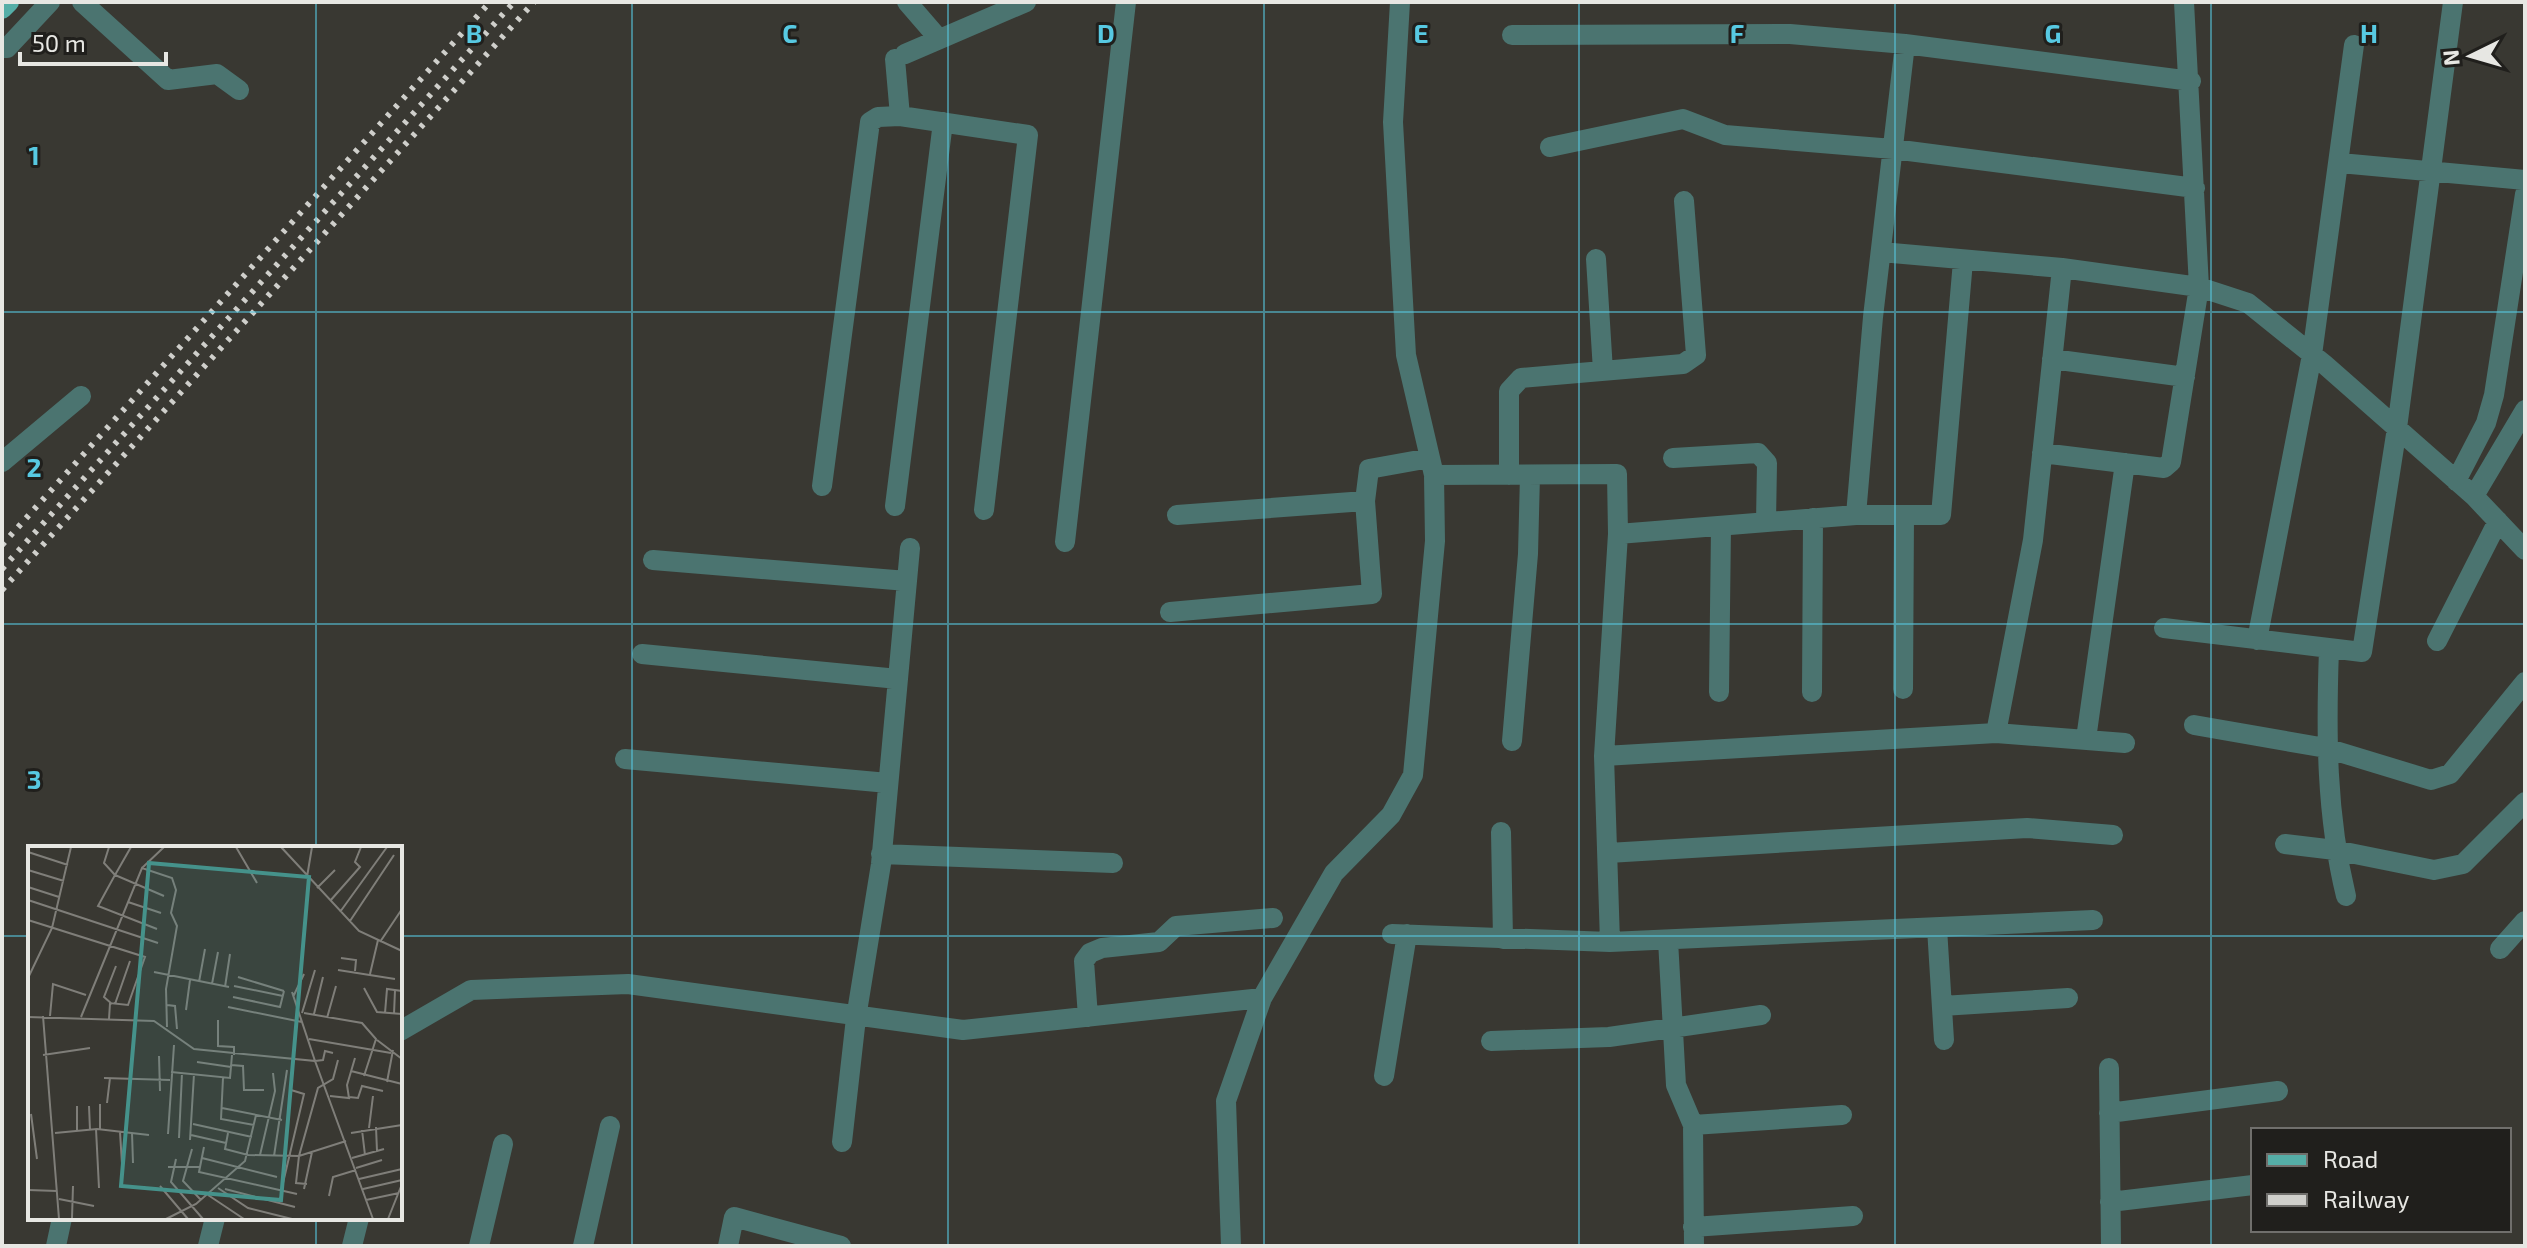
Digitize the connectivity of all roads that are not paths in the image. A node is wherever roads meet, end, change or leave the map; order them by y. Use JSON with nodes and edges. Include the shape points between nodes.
{"nodes":[{"id":1,"x":9,"y":2,"type":"edge"},
{"id":2,"x":50,"y":2,"type":"edge"},
{"id":3,"x":82,"y":2,"type":"edge"},
{"id":4,"x":907,"y":2,"type":"edge"},
{"id":5,"x":1026,"y":2,"type":"edge"},
{"id":6,"x":1126,"y":2,"type":"edge"},
{"id":7,"x":1400,"y":2,"type":"edge"},
{"id":8,"x":2184,"y":2,"type":"edge"},
{"id":9,"x":2453,"y":2,"type":"edge"},
{"id":10,"x":2,"y":9,"type":"edge"},
{"id":11,"x":1512,"y":35,"type":"dead end"},
{"id":12,"x":939,"y":39,"type":"junction"},
{"id":13,"x":1905,"y":44,"type":"junction"},
{"id":14,"x":2354,"y":45,"type":"dead end"},
{"id":15,"x":2,"y":48,"type":"edge"},
{"id":16,"x":2191,"y":81,"type":"junction"},
{"id":17,"x":239,"y":90,"type":"dead end"},
{"id":18,"x":900,"y":116,"type":"junction"},
{"id":19,"x":943,"y":122,"type":"junction"},
{"id":20,"x":1550,"y":147,"type":"dead end"},
{"id":21,"x":1893,"y":149,"type":"junction"},
{"id":22,"x":2340,"y":163,"type":"junction"},
{"id":23,"x":2430,"y":173,"type":"junction"},
{"id":24,"x":2525,"y":180,"type":"edge"},
{"id":25,"x":2195,"y":188,"type":"junction"},
{"id":26,"x":2525,"y":194,"type":"edge"},
{"id":27,"x":1684,"y":201,"type":"dead end"},
{"id":28,"x":1881,"y":252,"type":"junction"},
{"id":29,"x":1596,"y":259,"type":"dead end"},
{"id":30,"x":1963,"y":261,"type":"junction"},
{"id":31,"x":2062,"y":268,"type":"junction"},
{"id":32,"x":2199,"y":287,"type":"junction"},
{"id":33,"x":2312,"y":355,"type":"junction"},
{"id":34,"x":2052,"y":359,"type":"junction"},
{"id":35,"x":1603,"y":371,"type":"junction"},
{"id":36,"x":2185,"y":377,"type":"junction"},
{"id":37,"x":81,"y":396,"type":"dead end"},
{"id":38,"x":2525,"y":410,"type":"edge"},
{"id":39,"x":2397,"y":428,"type":"junction"},
{"id":40,"x":2042,"y":453,"type":"junction"},
{"id":41,"x":1673,"y":458,"type":"dead end"},
{"id":42,"x":2,"y":462,"type":"edge"},
{"id":43,"x":2125,"y":463,"type":"junction"},
{"id":44,"x":1432,"y":466,"type":"junction"},
{"id":45,"x":1509,"y":475,"type":"junction"},
{"id":46,"x":1530,"y":475,"type":"junction"},
{"id":47,"x":2456,"y":481,"type":"junction"},
{"id":48,"x":822,"y":486,"type":"dead end"},
{"id":49,"x":2474,"y":496,"type":"junction"},
{"id":50,"x":1365,"y":501,"type":"junction"},
{"id":51,"x":895,"y":506,"type":"dead end"},
{"id":52,"x":984,"y":510,"type":"dead end"},
{"id":53,"x":1177,"y":515,"type":"dead end"},
{"id":54,"x":1856,"y":515,"type":"junction"},
{"id":55,"x":1904,"y":516,"type":"junction"},
{"id":56,"x":1813,"y":518,"type":"junction"},
{"id":57,"x":2498,"y":521,"type":"junction"},
{"id":58,"x":1766,"y":522,"type":"junction"},
{"id":59,"x":1721,"y":526,"type":"junction"},
{"id":60,"x":1618,"y":534,"type":"junction"},
{"id":61,"x":1065,"y":542,"type":"dead end"},
{"id":62,"x":910,"y":548,"type":"dead end"},
{"id":63,"x":2525,"y":550,"type":"edge"},
{"id":64,"x":653,"y":560,"type":"dead end"},
{"id":65,"x":907,"y":581,"type":"junction"},
{"id":66,"x":1170,"y":612,"type":"dead end"},
{"id":67,"x":2164,"y":628,"type":"dead end"},
{"id":68,"x":2257,"y":640,"type":"junction"},
{"id":69,"x":2437,"y":641,"type":"dead end"},
{"id":70,"x":2329,"y":649,"type":"junction"},
{"id":71,"x":642,"y":654,"type":"dead end"},
{"id":72,"x":898,"y":679,"type":"junction"},
{"id":73,"x":2525,"y":682,"type":"edge"},
{"id":74,"x":1903,"y":689,"type":"dead end"},
{"id":75,"x":1719,"y":692,"type":"dead end"},
{"id":76,"x":1812,"y":692,"type":"dead end"},
{"id":77,"x":2194,"y":725,"type":"dead end"},
{"id":78,"x":1996,"y":733,"type":"junction"},
{"id":79,"x":2086,"y":739,"type":"junction"},
{"id":80,"x":1512,"y":741,"type":"dead end"},
{"id":81,"x":2125,"y":743,"type":"dead end"},
{"id":82,"x":2326,"y":748,"type":"junction"},
{"id":83,"x":1604,"y":756,"type":"junction"},
{"id":84,"x":625,"y":759,"type":"dead end"},
{"id":85,"x":888,"y":783,"type":"junction"},
{"id":86,"x":2525,"y":802,"type":"edge"},
{"id":87,"x":1501,"y":832,"type":"dead end"},
{"id":88,"x":2113,"y":835,"type":"dead end"},
{"id":89,"x":2285,"y":844,"type":"dead end"},
{"id":90,"x":2335,"y":850,"type":"junction"},
{"id":91,"x":1608,"y":853,"type":"junction"},
{"id":92,"x":881,"y":854,"type":"junction"},
{"id":93,"x":1113,"y":863,"type":"dead end"},
{"id":94,"x":2346,"y":896,"type":"dead end"},
{"id":95,"x":1273,"y":918,"type":"dead end"},
{"id":96,"x":2093,"y":920,"type":"dead end"},
{"id":97,"x":2525,"y":921,"type":"edge"},
{"id":98,"x":1937,"y":928,"type":"junction"},
{"id":99,"x":1503,"y":939,"type":"junction"},
{"id":100,"x":1668,"y":940,"type":"junction"},
{"id":101,"x":1610,"y":942,"type":"junction"},
{"id":102,"x":2500,"y":949,"type":"dead end"},
{"id":103,"x":1262,"y":998,"type":"junction"},
{"id":104,"x":2068,"y":998,"type":"dead end"},
{"id":105,"x":1942,"y":1006,"type":"junction"},
{"id":106,"x":1761,"y":1015,"type":"dead end"},
{"id":107,"x":1088,"y":1017,"type":"junction"},
{"id":108,"x":856,"y":1018,"type":"junction"},
{"id":109,"x":1671,"y":1028,"type":"junction"},
{"id":110,"x":402,"y":1030,"type":"edge"},
{"id":111,"x":1944,"y":1040,"type":"dead end"},
{"id":112,"x":1491,"y":1041,"type":"dead end"},
{"id":113,"x":2109,"y":1068,"type":"dead end"},
{"id":114,"x":1384,"y":1076,"type":"dead end"},
{"id":115,"x":2278,"y":1091,"type":"dead end"},
{"id":116,"x":2109,"y":1113,"type":"junction"},
{"id":117,"x":1842,"y":1115,"type":"dead end"},
{"id":118,"x":1693,"y":1125,"type":"junction"},
{"id":119,"x":610,"y":1126,"type":"dead end"},
{"id":120,"x":842,"y":1142,"type":"dead end"},
{"id":121,"x":503,"y":1144,"type":"dead end"},
{"id":122,"x":2251,"y":1185,"type":"edge"},
{"id":123,"x":2110,"y":1202,"type":"junction"},
{"id":124,"x":1853,"y":1216,"type":"dead end"},
{"id":125,"x":62,"y":1220,"type":"edge"},
{"id":126,"x":214,"y":1220,"type":"edge"},
{"id":127,"x":358,"y":1220,"type":"edge"},
{"id":128,"x":1694,"y":1236,"type":"edge"},
{"id":129,"x":56,"y":1246,"type":"edge"},
{"id":130,"x":208,"y":1246,"type":"edge"},
{"id":131,"x":352,"y":1246,"type":"edge"},
{"id":132,"x":479,"y":1246,"type":"edge"},
{"id":133,"x":583,"y":1246,"type":"edge"},
{"id":134,"x":728,"y":1246,"type":"edge"},
{"id":135,"x":841,"y":1246,"type":"edge"},
{"id":136,"x":1231,"y":1246,"type":"edge"},
{"id":137,"x":2111,"y":1246,"type":"edge"}],
"edges":[{"from":1,"to":10,"type":"main road"},
{"from":2,"to":15,"type":"street"},
{"from":3,"to":17,"type":"street","via":[[168,80],[217,74]]},
{"from":4,"to":12,"type":"street"},
{"from":5,"to":12,"type":"street"},
{"from":6,"to":61,"type":"street"},
{"from":7,"to":44,"type":"street","via":[[1393,122],[1406,355]]},
{"from":8,"to":16,"type":"street"},
{"from":9,"to":23,"type":"street"},
{"from":11,"to":13,"type":"street","via":[[1790,34]]},
{"from":12,"to":18,"type":"street","via":[[900,56]]},
{"from":13,"to":16,"type":"street"},
{"from":13,"to":21,"type":"street"},
{"from":14,"to":22,"type":"street"},
{"from":16,"to":25,"type":"street"},
{"from":18,"to":19,"type":"street"},
{"from":18,"to":48,"type":"street","via":[[870,122]]},
{"from":19,"to":51,"type":"street"},
{"from":19,"to":52,"type":"street","via":[[1022,132],[1029,144]]},
{"from":20,"to":21,"type":"street","via":[[1683,119],[1725,135]]},
{"from":21,"to":25,"type":"street"},
{"from":21,"to":28,"type":"street"},
{"from":22,"to":23,"type":"street"},
{"from":22,"to":33,"type":"street"},
{"from":23,"to":24,"type":"street"},
{"from":23,"to":39,"type":"street"},
{"from":25,"to":32,"type":"street"},
{"from":26,"to":47,"type":"street","via":[[2494,395]]},
{"from":27,"to":35,"type":"street","via":[[1696,355],[1683,364]]},
{"from":28,"to":30,"type":"street"},
{"from":28,"to":54,"type":"street"},
{"from":29,"to":35,"type":"street"},
{"from":30,"to":31,"type":"street"},
{"from":30,"to":55,"type":"street","via":[[1941,515]]},
{"from":31,"to":32,"type":"street"},
{"from":31,"to":34,"type":"street"},
{"from":32,"to":33,"type":"street","via":[[2248,303]]},
{"from":32,"to":36,"type":"street"},
{"from":33,"to":39,"type":"street"},
{"from":33,"to":68,"type":"street"},
{"from":34,"to":36,"type":"street"},
{"from":34,"to":40,"type":"street"},
{"from":35,"to":45,"type":"street","via":[[1512,383]]},
{"from":36,"to":43,"type":"street","via":[[2170,466]]},
{"from":37,"to":42,"type":"street"},
{"from":38,"to":49,"type":"street"},
{"from":39,"to":47,"type":"street"},
{"from":39,"to":70,"type":"street","via":[[2362,652]]},
{"from":40,"to":43,"type":"street"},
{"from":40,"to":78,"type":"street","via":[[2033,540]]},
{"from":41,"to":58,"type":"street","via":[[1758,453],[1767,463]]},
{"from":43,"to":79,"type":"street"},
{"from":44,"to":45,"type":"street"},
{"from":44,"to":50,"type":"street","via":[[1369,469]]},
{"from":44,"to":103,"type":"street","via":[[1435,541],[1413,775],[1391,815],[1334,873]]},
{"from":45,"to":46,"type":"street"},
{"from":46,"to":60,"type":"street","via":[[1617,474]]},
{"from":46,"to":80,"type":"street"},
{"from":47,"to":49,"type":"street"},
{"from":49,"to":57,"type":"street"},
{"from":50,"to":53,"type":"street"},
{"from":50,"to":66,"type":"street","via":[[1372,594]]},
{"from":54,"to":55,"type":"street"},
{"from":54,"to":56,"type":"street"},
{"from":55,"to":74,"type":"street"},
{"from":56,"to":58,"type":"street"},
{"from":56,"to":76,"type":"street"},
{"from":57,"to":63,"type":"street"},
{"from":57,"to":69,"type":"street"},
{"from":58,"to":59,"type":"street"},
{"from":59,"to":60,"type":"street"},
{"from":59,"to":75,"type":"street"},
{"from":60,"to":83,"type":"street"},
{"from":62,"to":65,"type":"street"},
{"from":64,"to":65,"type":"street"},
{"from":65,"to":72,"type":"street"},
{"from":67,"to":68,"type":"street"},
{"from":68,"to":70,"type":"street"},
{"from":70,"to":82,"type":"street"},
{"from":71,"to":72,"type":"street"},
{"from":72,"to":85,"type":"street"},
{"from":73,"to":82,"type":"street","via":[[2450,774],[2431,780]]},
{"from":77,"to":82,"type":"street"},
{"from":78,"to":79,"type":"street"},
{"from":78,"to":83,"type":"street"},
{"from":79,"to":81,"type":"street"},
{"from":82,"to":90,"type":"street"},
{"from":83,"to":91,"type":"street"},
{"from":84,"to":85,"type":"street"},
{"from":85,"to":92,"type":"street"},
{"from":86,"to":90,"type":"street","via":[[2463,864],[2434,870]]},
{"from":87,"to":99,"type":"street"},
{"from":88,"to":91,"type":"street","via":[[2027,828]]},
{"from":89,"to":90,"type":"street"},
{"from":90,"to":94,"type":"street"},
{"from":91,"to":101,"type":"street"},
{"from":92,"to":93,"type":"street"},
{"from":92,"to":108,"type":"street"},
{"from":95,"to":107,"type":"street","via":[[1176,926],[1159,942],[1090,953],[1084,961]]},
{"from":96,"to":98,"type":"street"},
{"from":97,"to":102,"type":"street"},
{"from":98,"to":100,"type":"street"},
{"from":98,"to":105,"type":"street"},
{"from":99,"to":101,"type":"street"},
{"from":99,"to":114,"type":"street","via":[[1400,934]]},
{"from":100,"to":101,"type":"street"},
{"from":100,"to":109,"type":"street"},
{"from":103,"to":107,"type":"street"},
{"from":103,"to":136,"type":"street","via":[[1226,1101]]},
{"from":104,"to":105,"type":"street"},
{"from":105,"to":111,"type":"street"},
{"from":106,"to":109,"type":"street"},
{"from":107,"to":108,"type":"street","via":[[963,1030]]},
{"from":108,"to":110,"type":"street","via":[[628,984],[471,990]]},
{"from":108,"to":120,"type":"street"},
{"from":109,"to":112,"type":"street","via":[[1609,1037]]},
{"from":109,"to":118,"type":"street","via":[[1676,1085]]},
{"from":113,"to":116,"type":"street"},
{"from":115,"to":116,"type":"street"},
{"from":116,"to":123,"type":"street"},
{"from":117,"to":118,"type":"street"},
{"from":118,"to":128,"type":"street"},
{"from":119,"to":133,"type":"street"},
{"from":121,"to":132,"type":"street"},
{"from":122,"to":123,"type":"street"},
{"from":123,"to":137,"type":"street"},
{"from":124,"to":128,"type":"street"},
{"from":125,"to":129,"type":"street"},
{"from":126,"to":130,"type":"street"},
{"from":127,"to":131,"type":"street"},
{"from":134,"to":135,"type":"street","via":[[734,1217]]}]}
